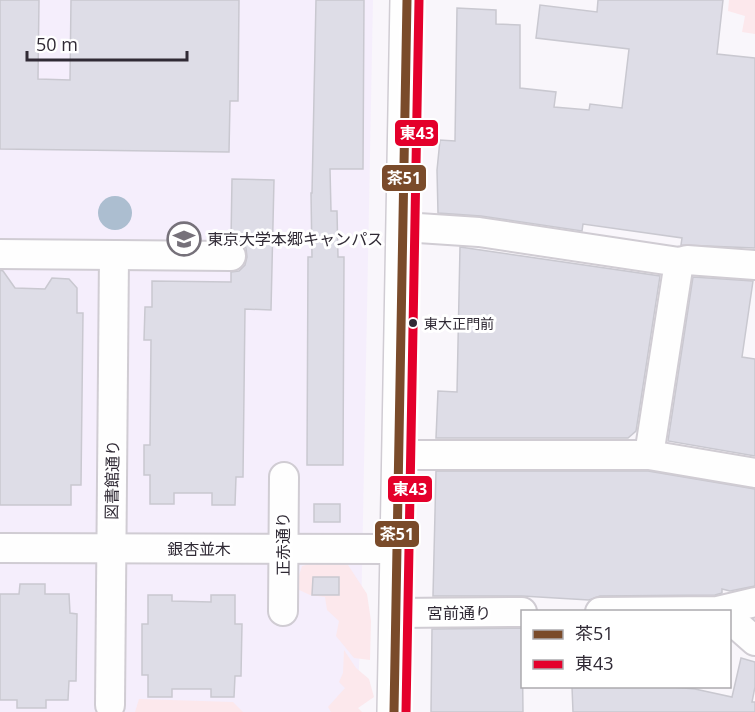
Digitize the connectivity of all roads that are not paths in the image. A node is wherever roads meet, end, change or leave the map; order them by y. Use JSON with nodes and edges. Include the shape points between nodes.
{"nodes":[{"id":1,"x":407,"y":0,"type":"edge"},
{"id":2,"x":403,"y":227,"type":"junction"},
{"id":3,"x":0,"y":254,"type":"edge"},
{"id":4,"x":114,"y":255,"type":"junction"},
{"id":5,"x":231,"y":256,"type":"dead end"},
{"id":6,"x":679,"y":262,"type":"junction"},
{"id":7,"x":755,"y":265,"type":"edge"},
{"id":8,"x":399,"y":455,"type":"junction"},
{"id":9,"x":649,"y":455,"type":"junction"},
{"id":10,"x":755,"y":473,"type":"edge"},
{"id":11,"x":284,"y":477,"type":"dead end"},
{"id":12,"x":0,"y":548,"type":"edge"},
{"id":13,"x":111,"y":549,"type":"junction"},
{"id":14,"x":283,"y":549,"type":"junction"},
{"id":15,"x":397,"y":549,"type":"junction"},
{"id":16,"x":755,"y":602,"type":"edge"},
{"id":17,"x":283,"y":611,"type":"dead end"},
{"id":18,"x":731,"y":611,"type":"edge"},
{"id":19,"x":521,"y":612,"type":"edge"},
{"id":20,"x":396,"y":613,"type":"junction"},
{"id":21,"x":731,"y":621,"type":"edge"},
{"id":22,"x":755,"y":641,"type":"edge"},
{"id":23,"x":110,"y":705,"type":"dead end"},
{"id":24,"x":394,"y":712,"type":"edge"}],
"edges":[{"from":1,"to":2,"type":"highway"},
{"from":2,"to":6,"type":"street","via":[[479,232]]},
{"from":2,"to":8,"type":"highway"},
{"from":3,"to":4,"type":"street"},
{"from":4,"to":5,"type":"street"},
{"from":4,"to":13,"type":"street","name":"図書館通り"},
{"from":6,"to":7,"type":"street"},
{"from":6,"to":9,"type":"street"},
{"from":8,"to":9,"type":"street"},
{"from":8,"to":15,"type":"highway"},
{"from":9,"to":10,"type":"street"},
{"from":11,"to":14,"type":"street","name":"正赤通り"},
{"from":12,"to":13,"type":"street","name":"銀杏並木"},
{"from":13,"to":14,"type":"street","name":"銀杏並木"},
{"from":13,"to":23,"type":"street","name":"図書館通り"},
{"from":14,"to":15,"type":"street","name":"銀杏並木"},
{"from":14,"to":17,"type":"street","name":"正赤通り"},
{"from":15,"to":20,"type":"highway"},
{"from":16,"to":18,"type":"street"},
{"from":19,"to":20,"type":"street","name":"宮前通り"},
{"from":20,"to":24,"type":"highway"},
{"from":21,"to":22,"type":"street"}]}
